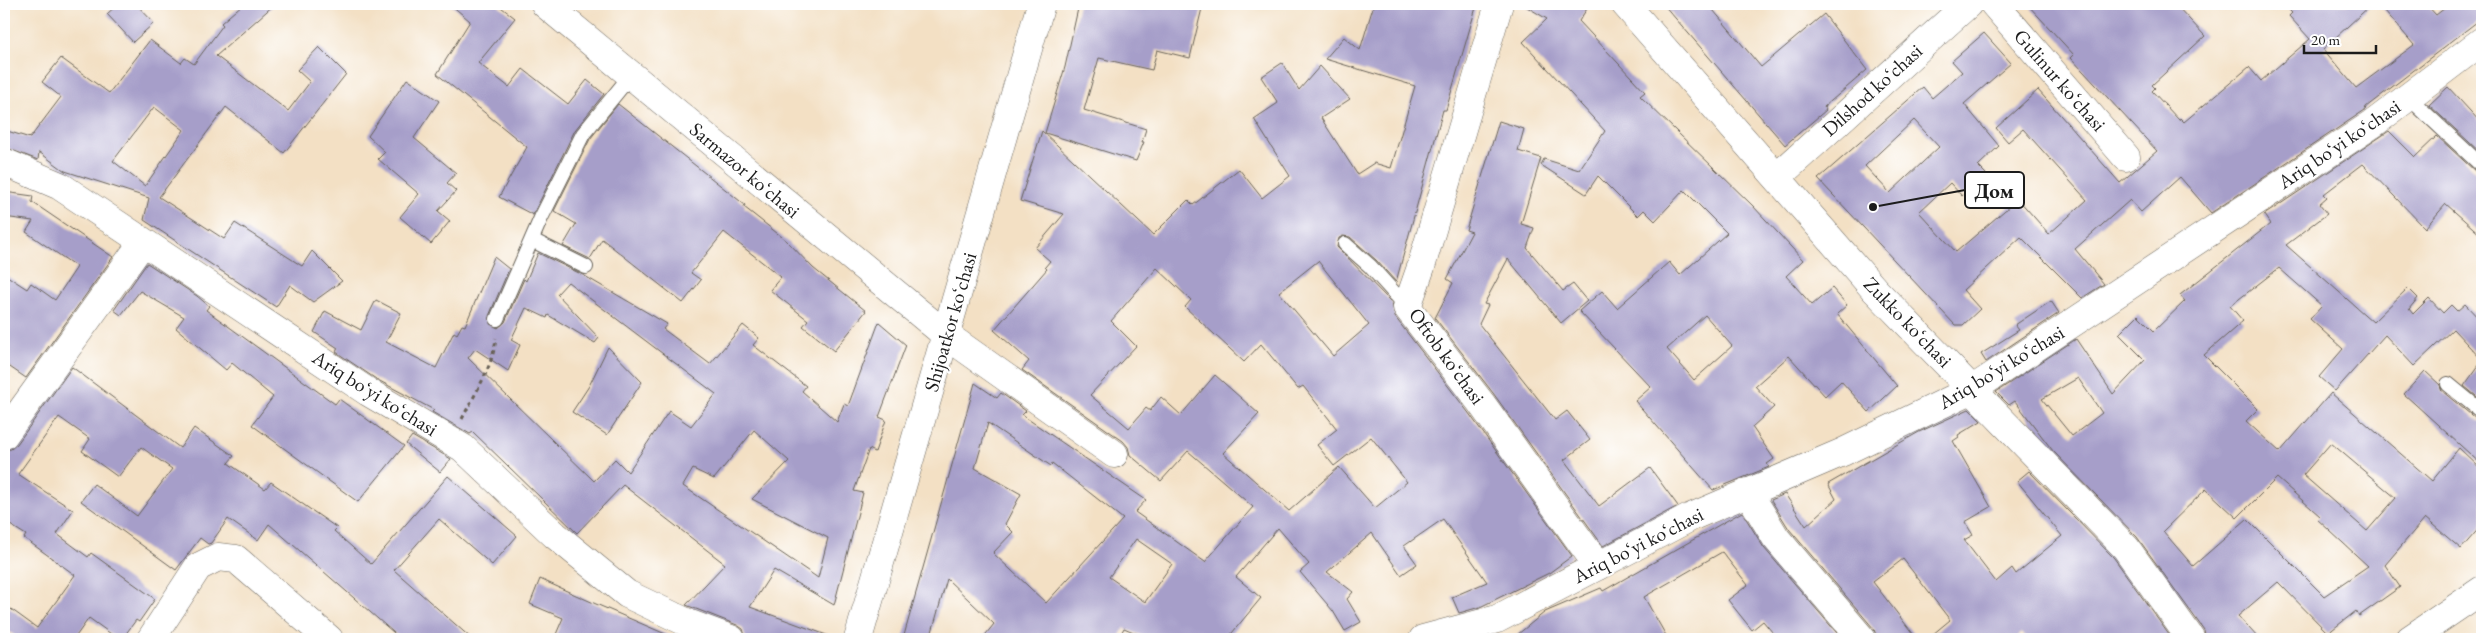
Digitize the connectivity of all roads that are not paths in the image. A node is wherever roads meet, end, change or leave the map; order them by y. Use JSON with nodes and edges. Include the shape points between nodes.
{"nodes":[{"id":1,"x":545,"y":4,"type":"edge"},
{"id":2,"x":1041,"y":4,"type":"edge"},
{"id":3,"x":1498,"y":4,"type":"edge"},
{"id":4,"x":1625,"y":4,"type":"edge"},
{"id":5,"x":1968,"y":4,"type":"edge"},
{"id":6,"x":1994,"y":4,"type":"edge"},
{"id":7,"x":2482,"y":41,"type":"edge"},
{"id":8,"x":631,"y":75,"type":"junction"},
{"id":9,"x":2408,"y":97,"type":"junction"},
{"id":10,"x":2126,"y":157,"type":"dead end"},
{"id":11,"x":4,"y":162,"type":"edge"},
{"id":12,"x":2482,"y":166,"type":"edge"},
{"id":13,"x":1777,"y":177,"type":"junction"},
{"id":14,"x":532,"y":240,"type":"junction"},
{"id":15,"x":143,"y":242,"type":"junction"},
{"id":16,"x":1345,"y":244,"type":"dead end"},
{"id":17,"x":586,"y":267,"type":"dead end"},
{"id":18,"x":1407,"y":306,"type":"junction"},
{"id":19,"x":497,"y":320,"type":"road end"},
{"id":20,"x":946,"y":336,"type":"junction"},
{"id":21,"x":2448,"y":384,"type":"dead end"},
{"id":22,"x":1973,"y":389,"type":"junction"},
{"id":23,"x":2482,"y":412,"type":"edge"},
{"id":24,"x":4,"y":435,"type":"edge"},
{"id":25,"x":1114,"y":454,"type":"dead end"},
{"id":26,"x":1748,"y":492,"type":"junction"},
{"id":27,"x":1598,"y":566,"type":"junction"},
{"id":28,"x":2482,"y":590,"type":"edge"},
{"id":29,"x":150,"y":639,"type":"edge"},
{"id":30,"x":329,"y":639,"type":"edge"},
{"id":31,"x":731,"y":639,"type":"edge"},
{"id":32,"x":858,"y":639,"type":"edge"},
{"id":33,"x":1423,"y":639,"type":"edge"},
{"id":34,"x":1862,"y":639,"type":"edge"},
{"id":35,"x":2191,"y":639,"type":"edge"},
{"id":36,"x":2410,"y":639,"type":"edge"}],
"edges":[{"from":1,"to":8,"type":"street","name":"Sarmazor koʻchasi"},
{"from":2,"to":20,"type":"street","name":"Shijoatkor koʻchasi"},
{"from":3,"to":18,"type":"street","name":"Oftob koʻchasi"},
{"from":4,"to":13,"type":"street","name":"Zukko koʻchasi"},
{"from":5,"to":13,"type":"street","name":"Dilshod koʻchasi"},
{"from":6,"to":10,"type":"street","name":"Gulinur koʻchasi"},
{"from":7,"to":9,"type":"street","name":"Ariq boʻyi koʻchasi"},
{"from":8,"to":14,"type":"lane","via":[[583,134]]},
{"from":8,"to":20,"type":"street","name":"Sarmazor koʻchasi"},
{"from":9,"to":12,"type":"lane"},
{"from":9,"to":22,"type":"street","name":"Ariq boʻyi koʻchasi"},
{"from":11,"to":15,"type":"street","name":"Ariq boʻyi koʻchasi","via":[[60,186]]},
{"from":13,"to":22,"type":"street","name":"Zukko koʻchasi","via":[[1875,290]]},
{"from":14,"to":17,"type":"lane"},
{"from":14,"to":19,"type":"lane"},
{"from":15,"to":24,"type":"street"},
{"from":15,"to":31,"type":"street","name":"Ariq boʻyi koʻchasi","via":[[368,392],[463,448],[555,535],[627,594]]},
{"from":16,"to":18,"type":"lane"},
{"from":18,"to":27,"type":"street","name":"Oftob koʻchasi"},
{"from":20,"to":25,"type":"street","name":"Sarmazor koʻchasi"},
{"from":20,"to":32,"type":"street","name":"Shijoatkor koʻchasi"},
{"from":21,"to":23,"type":"lane"},
{"from":22,"to":26,"type":"street","name":"Ariq boʻyi koʻchasi","via":[[1843,452]]},
{"from":22,"to":35,"type":"street","name":"Zukko koʻchasi","via":[[2126,548]]},
{"from":26,"to":27,"type":"street","name":"Ariq boʻyi koʻchasi","via":[[1691,517]]},
{"from":26,"to":34,"type":"street","via":[[1776,538]]},
{"from":27,"to":33,"type":"street","name":"Ariq boʻyi koʻchasi","via":[[1497,619]]},
{"from":28,"to":36,"type":"street"},
{"from":29,"to":30,"type":"street","via":[[198,567],[218,556],[236,559]]}]}
